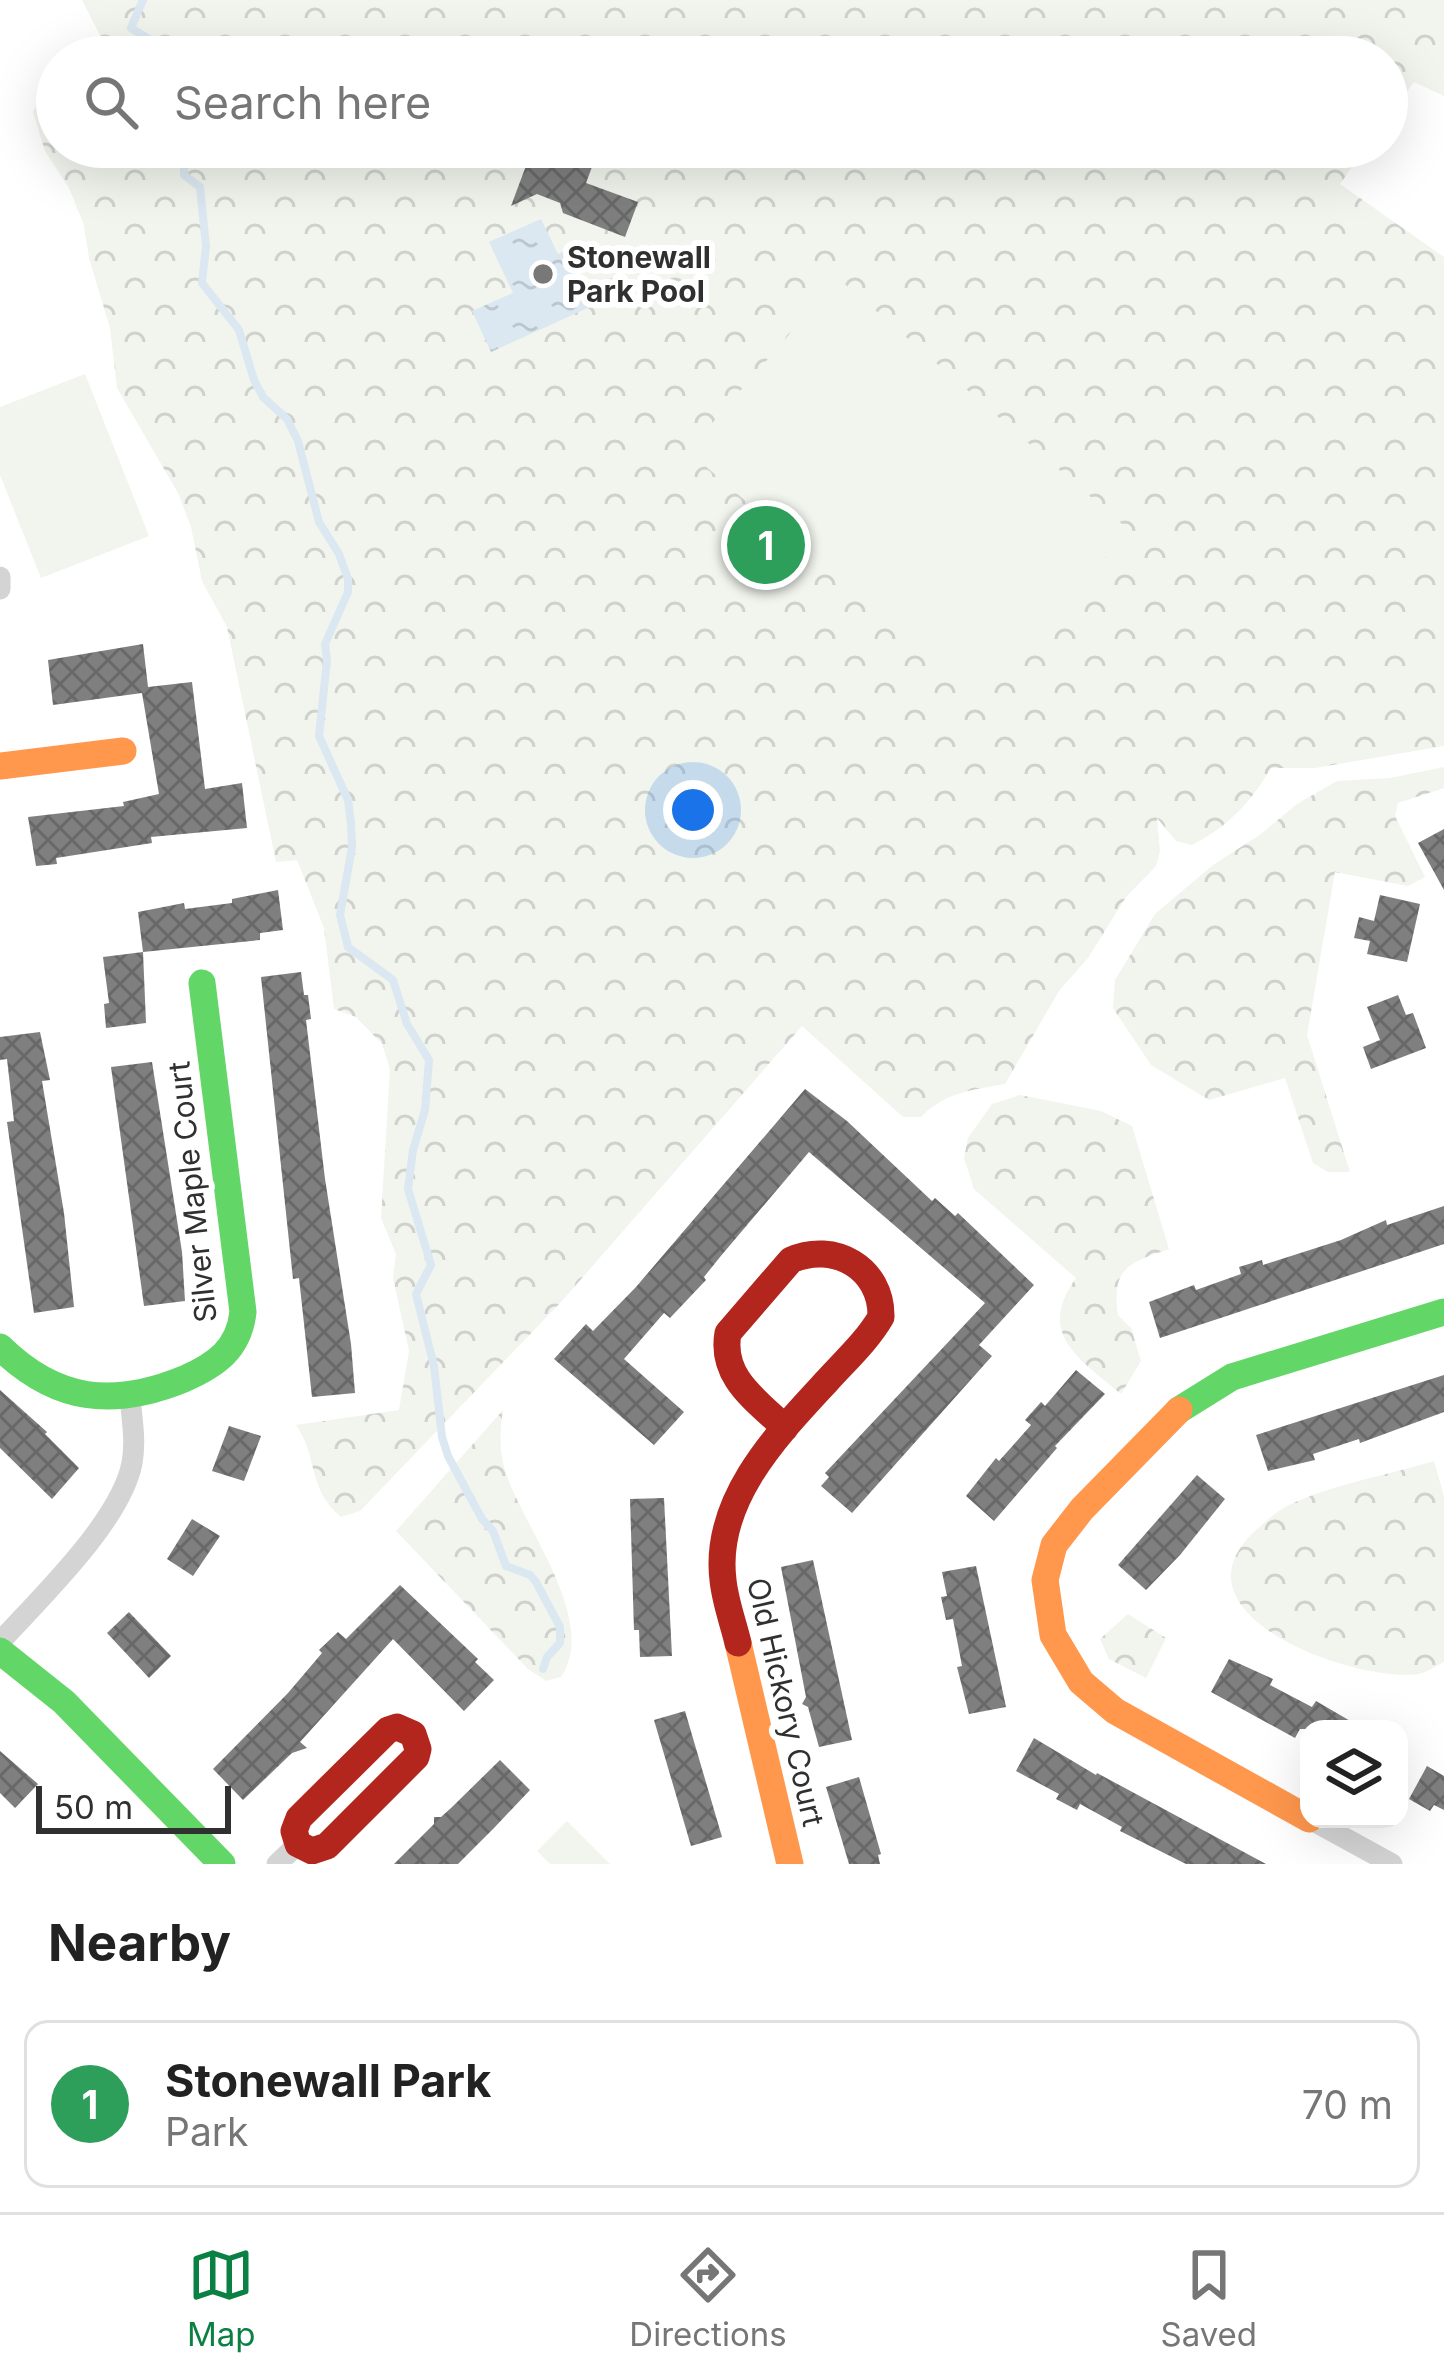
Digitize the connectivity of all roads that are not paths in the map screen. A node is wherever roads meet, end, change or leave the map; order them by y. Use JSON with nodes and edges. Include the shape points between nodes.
{"nodes":[{"id":1,"x":0,"y":577,"type":"edge"},
{"id":2,"x":0,"y":590,"type":"edge"},
{"id":3,"x":123,"y":751,"type":"dead end"},
{"id":4,"x":0,"y":766,"type":"edge"},
{"id":5,"x":202,"y":983,"type":"dead end"},
{"id":6,"x":1444,"y":1312,"type":"edge"},
{"id":7,"x":0,"y":1347,"type":"edge"},
{"id":8,"x":130,"y":1397,"type":"junction"},
{"id":9,"x":785,"y":1428,"type":"junction"},
{"id":10,"x":0,"y":1642,"type":"edge"},
{"id":11,"x":0,"y":1651,"type":"edge"},
{"id":12,"x":1300,"y":1814,"type":"edge"},
{"id":13,"x":1325,"y":1828,"type":"edge"},
{"id":14,"x":298,"y":1844,"type":"junction"},
{"id":15,"x":222,"y":1864,"type":"edge"},
{"id":16,"x":277,"y":1864,"type":"edge"},
{"id":17,"x":790,"y":1864,"type":"edge"},
{"id":18,"x":1391,"y":1864,"type":"edge"}],
"edges":[{"from":1,"to":2,"type":"street"},
{"from":3,"to":4,"type":"street"},
{"from":5,"to":8,"type":"street","name":"Silver Maple Court","via":[[242,1329],[222,1359]]},
{"from":6,"to":12,"type":"street","via":[[1203,1389],[1072,1519],[1050,1557],[1051,1627],[1078,1679],[1118,1714]]},
{"from":7,"to":8,"type":"street","via":[[59,1387]]},
{"from":8,"to":10,"type":"street","via":[[126,1485],[70,1565]]},
{"from":9,"to":9,"type":"street","name":"Old Hickory Court","via":[[884,1305],[873,1281],[826,1249],[791,1260],[723,1348],[728,1371]]},
{"from":9,"to":17,"type":"street","name":"Old Hickory Court","via":[[735,1499],[722,1576]]},
{"from":11,"to":15,"type":"street","via":[[64,1702]]},
{"from":13,"to":18,"type":"street"},
{"from":14,"to":14,"type":"street","via":[[312,1851],[327,1846],[416,1757],[413,1734],[388,1730],[299,1818]]},
{"from":14,"to":16,"type":"street"}]}
